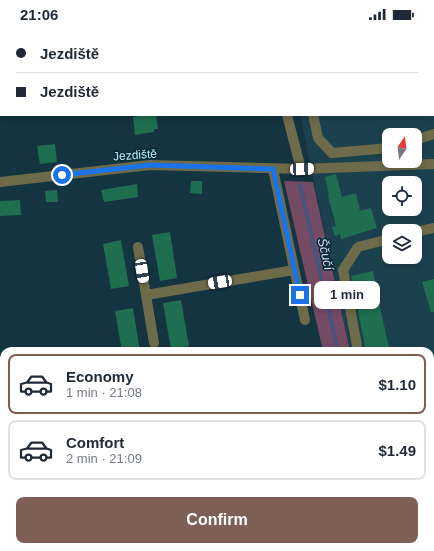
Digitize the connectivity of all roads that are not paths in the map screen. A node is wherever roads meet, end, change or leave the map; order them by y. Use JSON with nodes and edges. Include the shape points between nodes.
{"nodes":[{"id":1,"x":287,"y":116,"type":"edge"},
{"id":2,"x":313,"y":116,"type":"edge"},
{"id":3,"x":434,"y":134,"type":"edge"},
{"id":4,"x":422,"y":138,"type":"edge"},
{"id":5,"x":382,"y":149,"type":"edge"},
{"id":6,"x":434,"y":164,"type":"edge"},
{"id":7,"x":273,"y":169,"type":"junction"},
{"id":8,"x":302,"y":169,"type":"junction"},
{"id":9,"x":0,"y":182,"type":"edge"},
{"id":10,"x":434,"y":228,"type":"edge"},
{"id":11,"x":422,"y":231,"type":"edge"},
{"id":12,"x":382,"y":241,"type":"edge"},
{"id":13,"x":138,"y":247,"type":"dead end"},
{"id":14,"x":294,"y":270,"type":"junction"},
{"id":15,"x":146,"y":295,"type":"junction"},
{"id":16,"x":305,"y":320,"type":"dead end"},
{"id":17,"x":154,"y":343,"type":"dead end"},
{"id":18,"x":357,"y":347,"type":"edge"}],
"edges":[{"from":1,"to":8,"type":"street"},
{"from":2,"to":5,"type":"street","via":[[318,138],[332,153]]},
{"from":3,"to":4,"type":"street"},
{"from":6,"to":8,"type":"street","name":"Jezdiště"},
{"from":7,"to":8,"type":"street","name":"Jezdiště"},
{"from":7,"to":9,"type":"street","name":"Jezdiště","via":[[150,165]]},
{"from":7,"to":14,"type":"street"},
{"from":10,"to":11,"type":"street"},
{"from":12,"to":18,"type":"street","via":[[358,247],[343,270]]},
{"from":13,"to":15,"type":"street"},
{"from":14,"to":15,"type":"street"},
{"from":14,"to":16,"type":"street"},
{"from":15,"to":17,"type":"street"}]}
